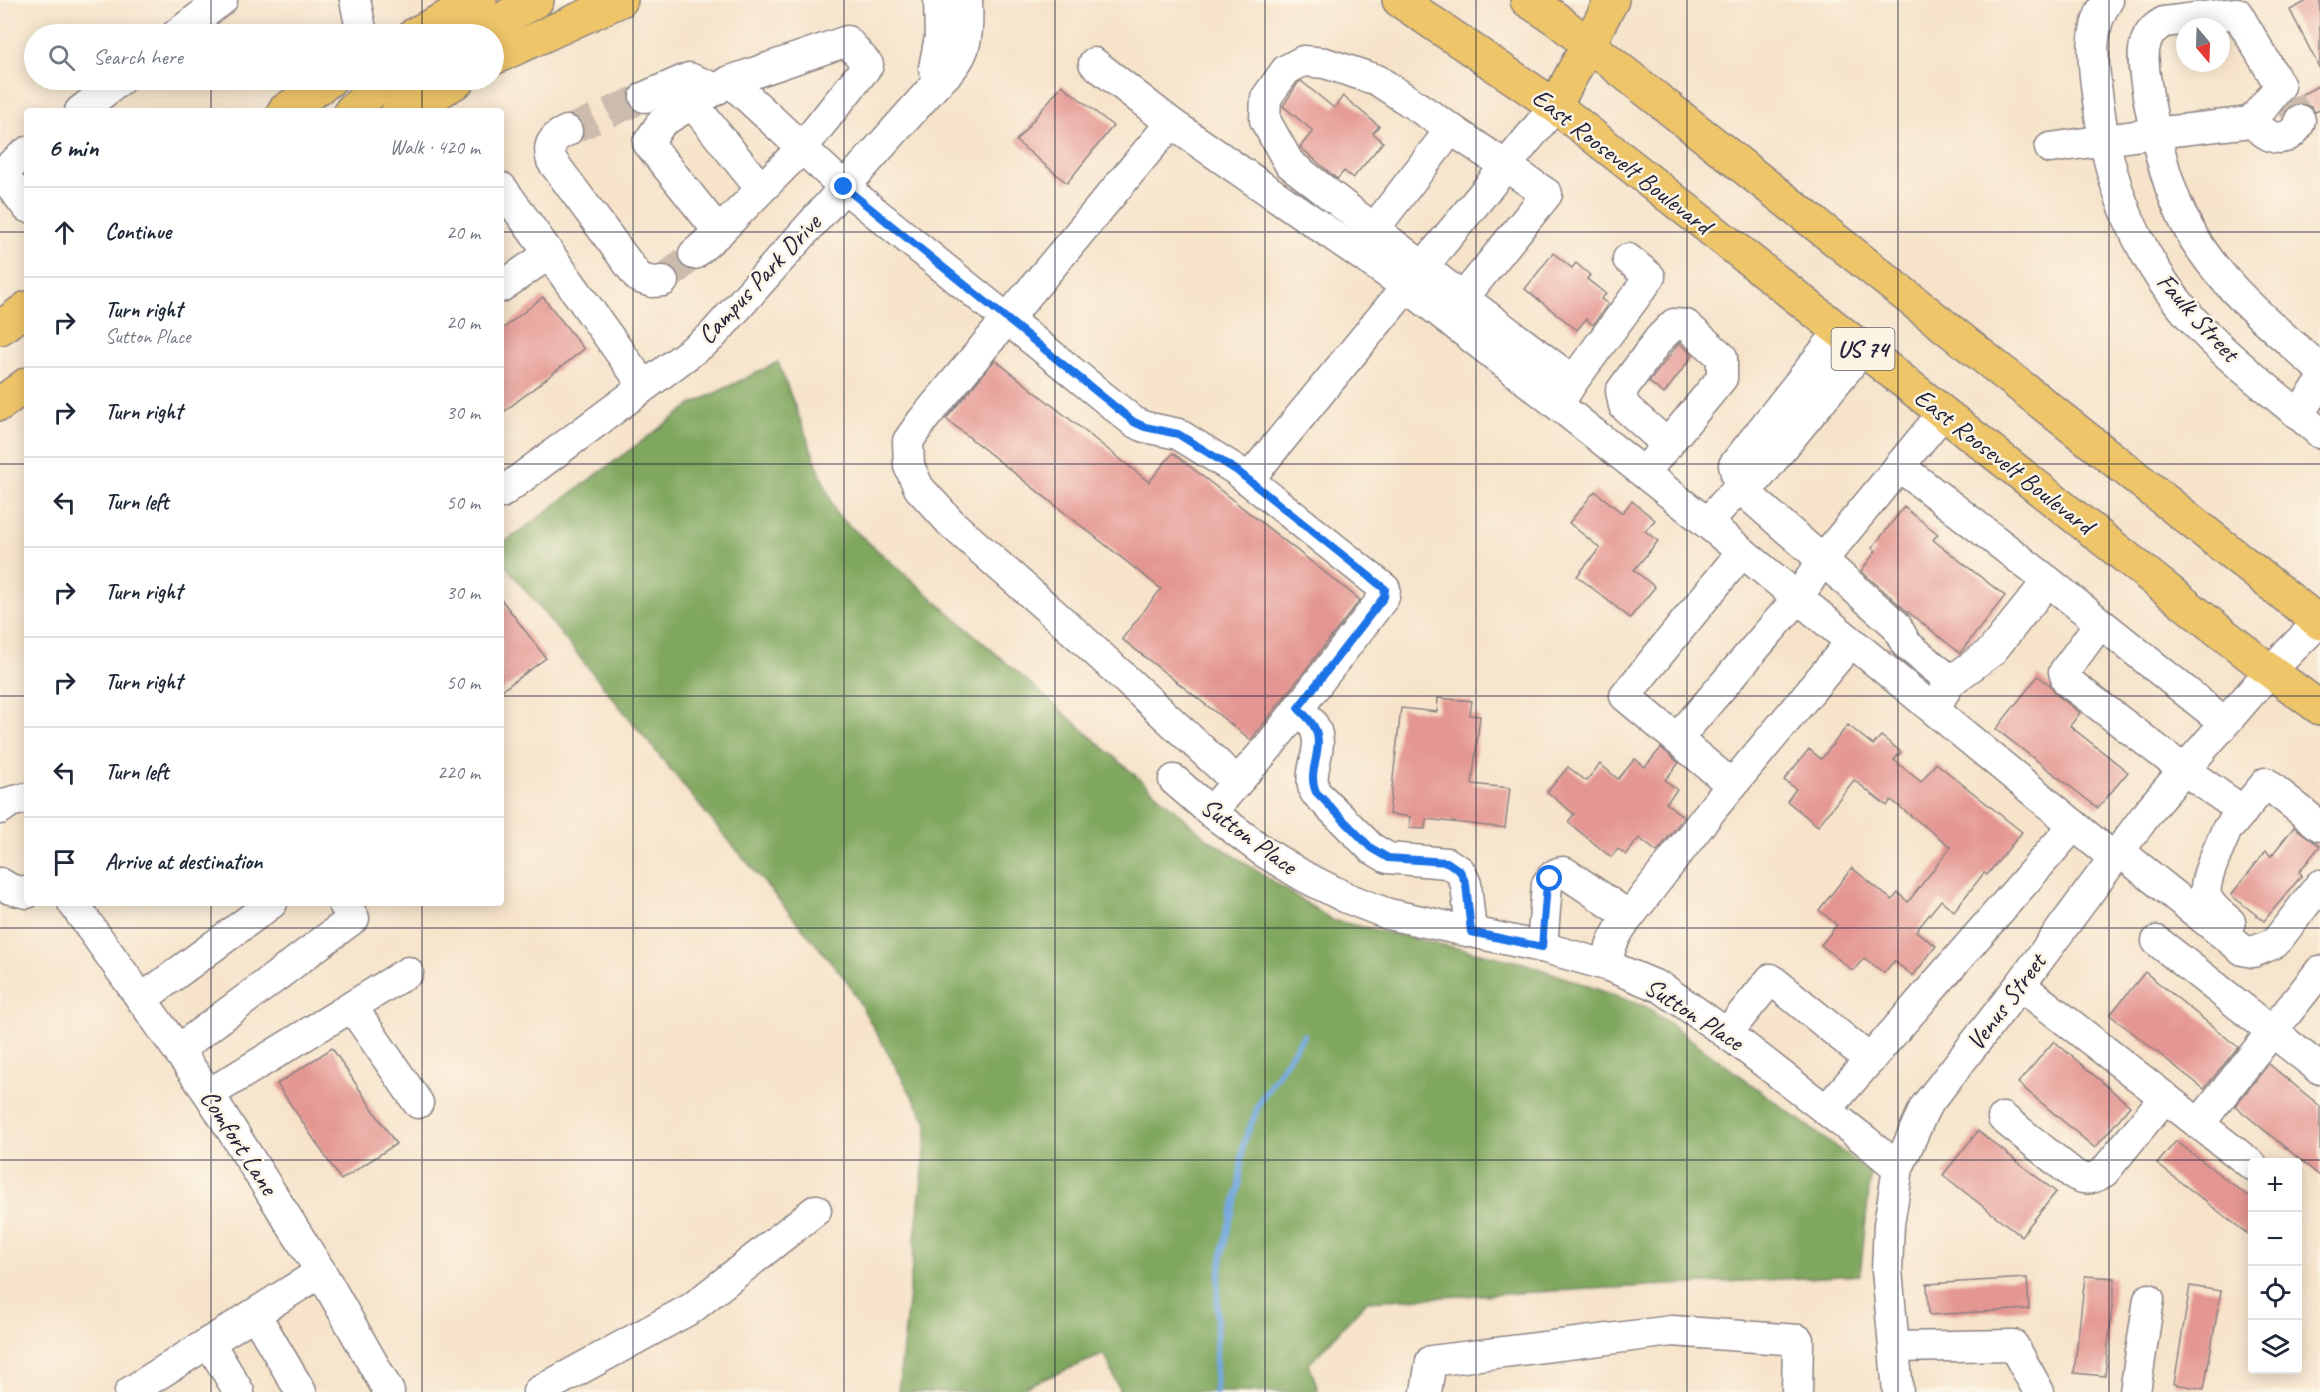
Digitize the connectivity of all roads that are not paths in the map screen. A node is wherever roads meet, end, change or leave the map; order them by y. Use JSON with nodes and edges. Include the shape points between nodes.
{"nodes":[{"id":1,"x":222,"y":0,"type":"edge"},
{"id":2,"x":355,"y":0,"type":"edge"},
{"id":3,"x":480,"y":0,"type":"edge"},
{"id":4,"x":537,"y":0,"type":"edge"},
{"id":5,"x":621,"y":0,"type":"edge"},
{"id":6,"x":939,"y":0,"type":"edge"},
{"id":7,"x":967,"y":0,"type":"edge"},
{"id":8,"x":1399,"y":0,"type":"edge"},
{"id":9,"x":1527,"y":0,"type":"edge"},
{"id":10,"x":1612,"y":0,"type":"edge"},
{"id":11,"x":2108,"y":0,"type":"edge"},
{"id":12,"x":190,"y":24,"type":"edge"},
{"id":13,"x":360,"y":24,"type":"edge"},
{"id":14,"x":434,"y":24,"type":"edge"},
{"id":15,"x":493,"y":24,"type":"edge"},
{"id":16,"x":1588,"y":44,"type":"junction"},
{"id":17,"x":504,"y":53,"type":"edge"},
{"id":18,"x":1094,"y":63,"type":"dead end"},
{"id":19,"x":937,"y":83,"type":"junction"},
{"id":20,"x":107,"y":90,"type":"edge"},
{"id":21,"x":315,"y":90,"type":"edge"},
{"id":22,"x":370,"y":90,"type":"edge"},
{"id":23,"x":404,"y":90,"type":"edge"},
{"id":24,"x":442,"y":90,"type":"edge"},
{"id":25,"x":713,"y":91,"type":"junction"},
{"id":26,"x":645,"y":97,"type":"tunnel mouth"},
{"id":27,"x":2290,"y":102,"type":"junction"},
{"id":28,"x":1555,"y":105,"type":"junction"},
{"id":29,"x":84,"y":108,"type":"edge"},
{"id":30,"x":288,"y":108,"type":"edge"},
{"id":31,"x":354,"y":108,"type":"edge"},
{"id":32,"x":399,"y":108,"type":"edge"},
{"id":33,"x":412,"y":108,"type":"edge"},
{"id":34,"x":2251,"y":122,"type":"junction"},
{"id":35,"x":1171,"y":123,"type":"junction"},
{"id":36,"x":1451,"y":129,"type":"junction"},
{"id":37,"x":567,"y":131,"type":"tunnel mouth"},
{"id":38,"x":2155,"y":133,"type":"junction"},
{"id":39,"x":2104,"y":141,"type":"junction"},
{"id":40,"x":802,"y":148,"type":"junction"},
{"id":41,"x":2050,"y":148,"type":"dead end"},
{"id":42,"x":24,"y":158,"type":"edge"},
{"id":43,"x":1289,"y":163,"type":"junction"},
{"id":44,"x":1505,"y":166,"type":"junction"},
{"id":45,"x":844,"y":187,"type":"junction"},
{"id":46,"x":9,"y":189,"type":"edge"},
{"id":47,"x":761,"y":189,"type":"junction"},
{"id":48,"x":1266,"y":189,"type":"junction"},
{"id":49,"x":504,"y":193,"type":"edge"},
{"id":50,"x":1374,"y":229,"type":"junction"},
{"id":51,"x":719,"y":232,"type":"junction"},
{"id":52,"x":549,"y":254,"type":"junction"},
{"id":53,"x":693,"y":254,"type":"tunnel mouth"},
{"id":54,"x":1628,"y":259,"type":"dead end"},
{"id":55,"x":1414,"y":276,"type":"junction"},
{"id":56,"x":663,"y":281,"type":"dead end"},
{"id":57,"x":504,"y":286,"type":"edge"},
{"id":58,"x":1463,"y":298,"type":"junction"},
{"id":59,"x":1008,"y":318,"type":"junction"},
{"id":60,"x":1851,"y":340,"type":"junction"},
{"id":61,"x":2320,"y":369,"type":"edge"},
{"id":62,"x":2320,"y":385,"type":"edge"},
{"id":63,"x":24,"y":386,"type":"edge"},
{"id":64,"x":644,"y":386,"type":"junction"},
{"id":65,"x":1566,"y":393,"type":"junction"},
{"id":66,"x":0,"y":404,"type":"edge"},
{"id":67,"x":1943,"y":413,"type":"junction"},
{"id":68,"x":2298,"y":413,"type":"junction"},
{"id":69,"x":2320,"y":433,"type":"edge"},
{"id":70,"x":1668,"y":445,"type":"dead end"},
{"id":71,"x":1899,"y":466,"type":"junction"},
{"id":72,"x":1644,"y":473,"type":"junction"},
{"id":73,"x":1248,"y":480,"type":"junction"},
{"id":74,"x":1739,"y":488,"type":"junction"},
{"id":75,"x":504,"y":491,"type":"edge"},
{"id":76,"x":1707,"y":523,"type":"junction"},
{"id":77,"x":1742,"y":552,"type":"junction"},
{"id":78,"x":1823,"y":559,"type":"junction"},
{"id":79,"x":2048,"y":581,"type":"junction"},
{"id":80,"x":1798,"y":598,"type":"junction"},
{"id":81,"x":2320,"y":621,"type":"edge"},
{"id":82,"x":2100,"y":623,"type":"junction"},
{"id":83,"x":1851,"y":642,"type":"junction"},
{"id":84,"x":2270,"y":671,"type":"junction"},
{"id":85,"x":1952,"y":681,"type":"junction"},
{"id":86,"x":1298,"y":708,"type":"junction"},
{"id":87,"x":2320,"y":708,"type":"edge"},
{"id":88,"x":1933,"y":709,"type":"junction"},
{"id":89,"x":2224,"y":722,"type":"junction"},
{"id":90,"x":1677,"y":740,"type":"junction"},
{"id":91,"x":2184,"y":770,"type":"junction"},
{"id":92,"x":1174,"y":780,"type":"dead end"},
{"id":93,"x":1236,"y":781,"type":"junction"},
{"id":94,"x":1732,"y":785,"type":"junction"},
{"id":95,"x":24,"y":799,"type":"edge"},
{"id":96,"x":0,"y":809,"type":"edge"},
{"id":97,"x":1211,"y":812,"type":"junction"},
{"id":98,"x":2235,"y":821,"type":"junction"},
{"id":99,"x":2074,"y":825,"type":"junction"},
{"id":100,"x":2320,"y":826,"type":"edge"},
{"id":101,"x":2116,"y":854,"type":"junction"},
{"id":102,"x":2320,"y":864,"type":"edge"},
{"id":103,"x":0,"y":883,"type":"edge"},
{"id":104,"x":2320,"y":885,"type":"edge"},
{"id":105,"x":24,"y":892,"type":"edge"},
{"id":106,"x":2175,"y":895,"type":"junction"},
{"id":107,"x":75,"y":906,"type":"edge"},
{"id":108,"x":268,"y":906,"type":"edge"},
{"id":109,"x":345,"y":906,"type":"edge"},
{"id":110,"x":1629,"y":916,"type":"junction"},
{"id":111,"x":1471,"y":932,"type":"junction"},
{"id":112,"x":2157,"y":941,"type":"dead end"},
{"id":113,"x":1542,"y":947,"type":"junction"},
{"id":114,"x":1609,"y":966,"type":"junction"},
{"id":115,"x":2320,"y":971,"type":"edge"},
{"id":116,"x":408,"y":972,"type":"dead end"},
{"id":117,"x":2020,"y":985,"type":"junction"},
{"id":118,"x":142,"y":999,"type":"junction"},
{"id":119,"x":352,"y":1007,"type":"junction"},
{"id":120,"x":2272,"y":1032,"type":"junction"},
{"id":121,"x":1727,"y":1033,"type":"junction"},
{"id":122,"x":178,"y":1050,"type":"junction"},
{"id":123,"x":1870,"y":1059,"type":"junction"},
{"id":124,"x":2320,"y":1069,"type":"edge"},
{"id":125,"x":209,"y":1094,"type":"junction"},
{"id":126,"x":2165,"y":1097,"type":"junction"},
{"id":127,"x":418,"y":1103,"type":"dead end"},
{"id":128,"x":1826,"y":1110,"type":"junction"},
{"id":129,"x":2003,"y":1118,"type":"dead end"},
{"id":130,"x":2199,"y":1124,"type":"junction"},
{"id":131,"x":2248,"y":1161,"type":"edge"},
{"id":132,"x":1898,"y":1168,"type":"junction"},
{"id":133,"x":816,"y":1210,"type":"dead end"},
{"id":134,"x":321,"y":1272,"type":"junction"},
{"id":135,"x":2149,"y":1299,"type":"dead end"},
{"id":136,"x":255,"y":1314,"type":"junction"},
{"id":137,"x":209,"y":1342,"type":"junction"},
{"id":138,"x":1895,"y":1347,"type":"junction"},
{"id":139,"x":130,"y":1392,"type":"edge"},
{"id":140,"x":239,"y":1392,"type":"edge"},
{"id":141,"x":301,"y":1392,"type":"edge"},
{"id":142,"x":388,"y":1392,"type":"edge"},
{"id":143,"x":538,"y":1392,"type":"edge"},
{"id":144,"x":1426,"y":1392,"type":"edge"},
{"id":145,"x":1797,"y":1392,"type":"edge"},
{"id":146,"x":1898,"y":1392,"type":"edge"},
{"id":147,"x":2038,"y":1392,"type":"edge"},
{"id":148,"x":2135,"y":1392,"type":"edge"}],
"edges":[{"from":1,"to":12,"type":"street"},
{"from":2,"to":13,"type":"street"},
{"from":3,"to":14,"type":"main road"},
{"from":4,"to":15,"type":"main road"},
{"from":5,"to":17,"type":"main road"},
{"from":6,"to":19,"type":"street","via":[[940,38],[934,68]]},
{"from":7,"to":19,"type":"street","name":"Campus Park Drive","via":[[962,52],[953,70]]},
{"from":8,"to":28,"type":"main road","name":"East Roosevelt Boulevard","number":"US 74"},
{"from":9,"to":16,"type":"main road","number":"US 74"},
{"from":10,"to":16,"type":"main road"},
{"from":11,"to":39,"type":"street","name":"Faulk Street","via":[[2092,42]]},
{"from":16,"to":28,"type":"main road"},
{"from":16,"to":81,"type":"main road","number":"US 74"},
{"from":18,"to":35,"type":"street"},
{"from":19,"to":45,"type":"street","name":"Campus Park Drive"},
{"from":20,"to":29,"type":"street"},
{"from":21,"to":30,"type":"main road"},
{"from":22,"to":31,"type":"main road"},
{"from":23,"to":32,"type":"main road"},
{"from":24,"to":33,"type":"main road"},
{"from":25,"to":26,"type":"street","via":[[689,78]]},
{"from":25,"to":40,"type":"street"},
{"from":25,"to":40,"type":"street","via":[[847,41],[868,65]]},
{"from":25,"to":47,"type":"street"},
{"from":25,"to":51,"type":"street","via":[[662,122],[648,143]]},
{"from":27,"to":34,"type":"street"},
{"from":27,"to":34,"type":"street","via":[[2295,130],[2288,136],[2271,137]]},
{"from":27,"to":38,"type":"street","via":[[2237,13],[2164,22],[2146,36],[2144,48]]},
{"from":28,"to":44,"type":"street"},
{"from":28,"to":60,"type":"main road","name":"East Roosevelt Boulevard","number":"US 74"},
{"from":34,"to":38,"type":"street"},
{"from":35,"to":48,"type":"street"},
{"from":35,"to":59,"type":"street"},
{"from":36,"to":43,"type":"street","via":[[1377,80],[1325,63],[1304,61],[1286,70],[1266,98],[1265,120]]},
{"from":36,"to":44,"type":"street"},
{"from":36,"to":50,"type":"street"},
{"from":37,"to":56,"type":"street","via":[[557,135],[551,144],[552,161],[639,278]]},
{"from":38,"to":39,"type":"street"},
{"from":38,"to":61,"type":"street","via":[[2182,216],[2200,248],[2245,302]]},
{"from":39,"to":41,"type":"street"},
{"from":39,"to":68,"type":"street","name":"Faulk Street","via":[[2127,218],[2172,296],[2210,339]]},
{"from":40,"to":45,"type":"street"},
{"from":40,"to":47,"type":"street"},
{"from":42,"to":46,"type":"street"},
{"from":43,"to":48,"type":"street"},
{"from":43,"to":50,"type":"street"},
{"from":44,"to":55,"type":"street"},
{"from":44,"to":58,"type":"street","via":[[1547,194]]},
{"from":45,"to":59,"type":"street"},
{"from":45,"to":64,"type":"street","name":"Campus Park Drive","via":[[711,337]]},
{"from":47,"to":51,"type":"street"},
{"from":48,"to":55,"type":"street"},
{"from":49,"to":52,"type":"street"},
{"from":50,"to":55,"type":"street"},
{"from":51,"to":53,"type":"street"},
{"from":52,"to":57,"type":"street"},
{"from":52,"to":64,"type":"street"},
{"from":54,"to":65,"type":"street","via":[[1650,277]]},
{"from":55,"to":58,"type":"street"},
{"from":55,"to":65,"type":"street"},
{"from":55,"to":73,"type":"street"},
{"from":58,"to":65,"type":"street"},
{"from":59,"to":73,"type":"street","via":[[1134,422],[1178,434]]},
{"from":59,"to":93,"type":"street","via":[[908,441],[909,466],[920,488],[952,524]]},
{"from":60,"to":67,"type":"main road","name":"East Roosevelt Boulevard","number":"US 74"},
{"from":60,"to":74,"type":"street","via":[[1734,465]]},
{"from":62,"to":68,"type":"street"},
{"from":63,"to":66,"type":"main road"},
{"from":64,"to":75,"type":"street","name":"Campus Park Drive"},
{"from":65,"to":72,"type":"street"},
{"from":67,"to":71,"type":"street"},
{"from":67,"to":84,"type":"main road","name":"East Roosevelt Boulevard","number":"US 74"},
{"from":68,"to":69,"type":"street","name":"Faulk Street"},
{"from":70,"to":72,"type":"street"},
{"from":71,"to":78,"type":"street"},
{"from":71,"to":79,"type":"street"},
{"from":72,"to":76,"type":"street"},
{"from":73,"to":86,"type":"street","via":[[1385,589],[1384,597]]},
{"from":74,"to":76,"type":"street"},
{"from":74,"to":78,"type":"street"},
{"from":76,"to":77,"type":"street"},
{"from":77,"to":80,"type":"street"},
{"from":77,"to":90,"type":"street","via":[[1625,696]]},
{"from":78,"to":80,"type":"street"},
{"from":78,"to":85,"type":"street","via":[[1896,625],[1906,644]]},
{"from":79,"to":82,"type":"street"},
{"from":79,"to":85,"type":"street","via":[[1991,652]]},
{"from":80,"to":83,"type":"street"},
{"from":80,"to":90,"type":"street"},
{"from":81,"to":84,"type":"street","name":"Venus Street"},
{"from":82,"to":89,"type":"street"},
{"from":82,"to":91,"type":"street","via":[[2064,672],[2067,681]]},
{"from":83,"to":88,"type":"street"},
{"from":83,"to":94,"type":"street"},
{"from":84,"to":87,"type":"main road","name":"East Roosevelt Boulevard","number":"US 74"},
{"from":84,"to":89,"type":"street","name":"Venus Street"},
{"from":85,"to":88,"type":"street"},
{"from":86,"to":93,"type":"street"},
{"from":86,"to":111,"type":"street","via":[[1313,723],[1319,740],[1312,783],[1316,792],[1371,848],[1388,858],[1447,862],[1460,871],[1466,884]]},
{"from":88,"to":99,"type":"street"},
{"from":89,"to":91,"type":"street","name":"Venus Street"},
{"from":90,"to":94,"type":"street"},
{"from":91,"to":98,"type":"street"},
{"from":91,"to":101,"type":"street","name":"Venus Street"},
{"from":92,"to":97,"type":"street","name":"Sutton Place"},
{"from":93,"to":97,"type":"street"},
{"from":94,"to":110,"type":"street"},
{"from":95,"to":96,"type":"street"},
{"from":97,"to":111,"type":"street","name":"Sutton Place","via":[[1264,852],[1347,898],[1389,914]]},
{"from":98,"to":100,"type":"street","via":[[2266,783]]},
{"from":98,"to":102,"type":"street","via":[[2207,880],[2205,896],[2242,932],[2256,933],[2268,928]]},
{"from":98,"to":106,"type":"street"},
{"from":99,"to":101,"type":"street"},
{"from":99,"to":123,"type":"street"},
{"from":101,"to":106,"type":"street"},
{"from":101,"to":117,"type":"street","name":"Venus Street"},
{"from":103,"to":105,"type":"street"},
{"from":104,"to":106,"type":"street","via":[[2275,943],[2253,952],[2243,950]]},
{"from":107,"to":118,"type":"street","name":"Comfort Lane"},
{"from":108,"to":118,"type":"street"},
{"from":109,"to":122,"type":"street","via":[[354,918]]},
{"from":110,"to":113,"type":"street","via":[[1559,872],[1547,884]]},
{"from":110,"to":114,"type":"street","via":[[1612,943]]},
{"from":111,"to":113,"type":"street","name":"Sutton Place"},
{"from":112,"to":120,"type":"street"},
{"from":113,"to":114,"type":"street","name":"Sutton Place"},
{"from":114,"to":121,"type":"street","name":"Sutton Place","via":[[1662,988]]},
{"from":115,"to":120,"type":"street"},
{"from":116,"to":119,"type":"street"},
{"from":117,"to":126,"type":"street"},
{"from":117,"to":132,"type":"street","name":"Venus Street","via":[[1925,1107]]},
{"from":118,"to":122,"type":"street","name":"Comfort Lane"},
{"from":119,"to":125,"type":"street"},
{"from":119,"to":127,"type":"street"},
{"from":120,"to":124,"type":"street"},
{"from":120,"to":130,"type":"street"},
{"from":121,"to":123,"type":"street","via":[[1772,979]]},
{"from":121,"to":128,"type":"street","name":"Sutton Place"},
{"from":122,"to":125,"type":"street","name":"Comfort Lane"},
{"from":123,"to":128,"type":"street"},
{"from":125,"to":134,"type":"street","name":"Comfort Lane"},
{"from":126,"to":129,"type":"street","via":[[2094,1179],[2082,1180]]},
{"from":126,"to":130,"type":"street"},
{"from":128,"to":132,"type":"street","name":"Sutton Place"},
{"from":130,"to":131,"type":"street"},
{"from":132,"to":138,"type":"street","name":"Venus Street","via":[[1887,1270]]},
{"from":133,"to":143,"type":"street","via":[[692,1308]]},
{"from":134,"to":136,"type":"street"},
{"from":134,"to":142,"type":"street","name":"Comfort Lane"},
{"from":135,"to":148,"type":"street"},
{"from":136,"to":137,"type":"street"},
{"from":136,"to":141,"type":"street"},
{"from":137,"to":139,"type":"street"},
{"from":137,"to":140,"type":"street"},
{"from":138,"to":146,"type":"street","name":"Venus Street"},
{"from":138,"to":147,"type":"street","via":[[2013,1345]]},
{"from":144,"to":145,"type":"street","via":[[1431,1361],[1672,1331],[1798,1340]]}]}
